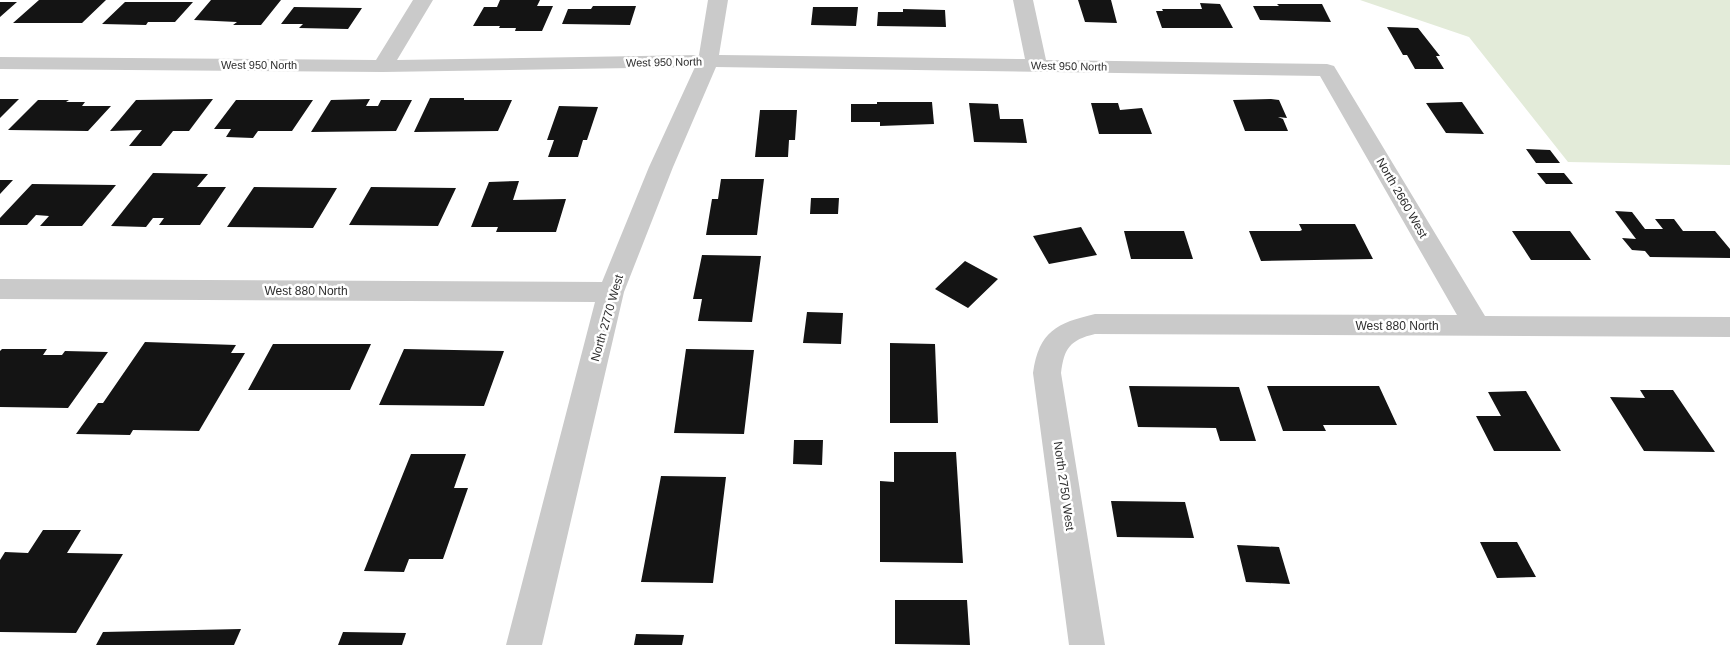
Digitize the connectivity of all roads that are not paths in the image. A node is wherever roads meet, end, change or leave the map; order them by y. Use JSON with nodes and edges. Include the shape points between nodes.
{"nodes":[{"id":1,"x":422,"y":0,"type":"edge"},
{"id":2,"x":718,"y":0,"type":"edge"},
{"id":3,"x":1023,"y":0,"type":"edge"},
{"id":4,"x":708,"y":61,"type":"junction"},
{"id":5,"x":0,"y":63,"type":"edge"},
{"id":6,"x":383,"y":66,"type":"junction"},
{"id":7,"x":1037,"y":66,"type":"junction"},
{"id":8,"x":1327,"y":70,"type":"joint"},
{"id":9,"x":0,"y":289,"type":"edge"},
{"id":10,"x":612,"y":292,"type":"junction"},
{"id":11,"x":1478,"y":326,"type":"junction"},
{"id":12,"x":1730,"y":327,"type":"edge"},
{"id":13,"x":1066,"y":334,"type":"joint"},
{"id":14,"x":524,"y":645,"type":"edge"},
{"id":15,"x":1087,"y":645,"type":"edge"}],
"edges":[{"from":1,"to":6,"type":"street"},
{"from":2,"to":4,"type":"street","name":"North 2770 West"},
{"from":3,"to":7,"type":"street"},
{"from":4,"to":6,"type":"street","name":"West 950 North"},
{"from":4,"to":7,"type":"street","name":"West 950 North"},
{"from":4,"to":10,"type":"street","name":"North 2770 West","via":[[661,167]]},
{"from":5,"to":6,"type":"street","name":"West 950 North"},
{"from":7,"to":8,"type":"street","name":"West 950 North"},
{"from":8,"to":11,"type":"street","name":"North 2660 West"},
{"from":9,"to":10,"type":"street","name":"West 880 North"},
{"from":10,"to":14,"type":"street","name":"North 2770 West"},
{"from":11,"to":12,"type":"street","name":"West 880 North"},
{"from":11,"to":13,"type":"street","name":"West 880 North","via":[[1095,324]]},
{"from":13,"to":15,"type":"street","name":"North 2750 West","via":[[1049,354],[1047,373]]}]}
